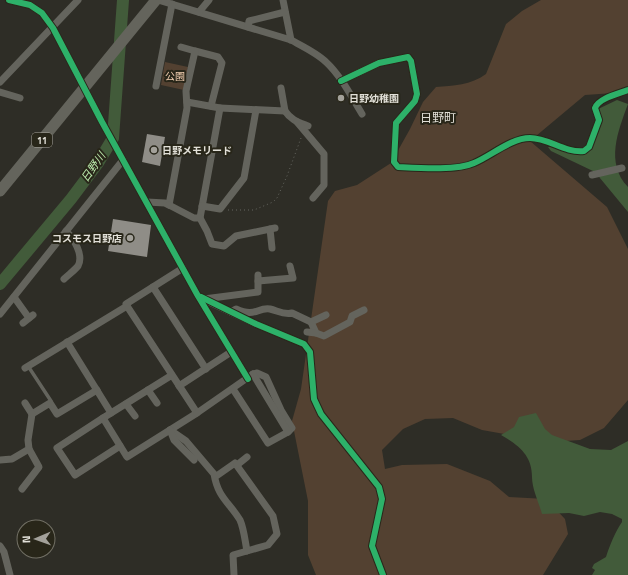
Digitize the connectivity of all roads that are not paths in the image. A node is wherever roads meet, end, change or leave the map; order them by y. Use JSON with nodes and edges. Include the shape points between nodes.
{"nodes":[{"id":1,"x":9,"y":0,"type":"edge"},
{"id":2,"x":78,"y":0,"type":"edge"},
{"id":3,"x":157,"y":0,"type":"edge"},
{"id":4,"x":283,"y":0,"type":"edge"},
{"id":5,"x":210,"y":1,"type":"edge"},
{"id":6,"x":172,"y":4,"type":"junction"},
{"id":7,"x":199,"y":12,"type":"junction"},
{"id":8,"x":285,"y":12,"type":"junction"},
{"id":9,"x":248,"y":27,"type":"junction"},
{"id":10,"x":54,"y":28,"type":"junction"},
{"id":11,"x":291,"y":40,"type":"junction"},
{"id":12,"x":182,"y":48,"type":"dead end"},
{"id":13,"x":195,"y":51,"type":"junction"},
{"id":14,"x":341,"y":80,"type":"junction"},
{"id":15,"x":0,"y":82,"type":"edge"},
{"id":16,"x":156,"y":86,"type":"dead end"},
{"id":17,"x":281,"y":88,"type":"dead end"},
{"id":18,"x":84,"y":89,"type":"junction"},
{"id":19,"x":628,"y":90,"type":"edge"},
{"id":20,"x":0,"y":92,"type":"edge"},
{"id":21,"x":20,"y":98,"type":"dead end"},
{"id":22,"x":187,"y":102,"type":"junction"},
{"id":23,"x":211,"y":106,"type":"junction"},
{"id":24,"x":220,"y":108,"type":"junction"},
{"id":25,"x":256,"y":110,"type":"junction"},
{"id":26,"x":285,"y":111,"type":"junction"},
{"id":27,"x":362,"y":114,"type":"dead end"},
{"id":28,"x":123,"y":160,"type":"junction"},
{"id":29,"x":622,"y":168,"type":"dead end"},
{"id":30,"x":592,"y":175,"type":"dead end"},
{"id":31,"x":0,"y":191,"type":"edge"},
{"id":32,"x":313,"y":198,"type":"dead end"},
{"id":33,"x":147,"y":202,"type":"junction"},
{"id":34,"x":169,"y":205,"type":"junction"},
{"id":35,"x":202,"y":206,"type":"junction"},
{"id":36,"x":200,"y":218,"type":"junction"},
{"id":37,"x":66,"y":231,"type":"junction"},
{"id":38,"x":272,"y":248,"type":"dead end"},
{"id":39,"x":290,"y":266,"type":"dead end"},
{"id":40,"x":183,"y":268,"type":"junction"},
{"id":41,"x":68,"y":279,"type":"dead end"},
{"id":42,"x":152,"y":287,"type":"junction"},
{"id":43,"x":14,"y":297,"type":"junction"},
{"id":44,"x":201,"y":298,"type":"junction"},
{"id":45,"x":127,"y":306,"type":"junction"},
{"id":46,"x":364,"y":310,"type":"dead end"},
{"id":47,"x":231,"y":312,"type":"junction"},
{"id":48,"x":0,"y":314,"type":"edge"},
{"id":49,"x":326,"y":315,"type":"dead end"},
{"id":50,"x":28,"y":319,"type":"dead end"},
{"id":51,"x":312,"y":322,"type":"junction"},
{"id":52,"x":307,"y":332,"type":"dead end"},
{"id":53,"x":316,"y":333,"type":"junction"},
{"id":54,"x":67,"y":342,"type":"junction"},
{"id":55,"x":231,"y":352,"type":"junction"},
{"id":56,"x":27,"y":367,"type":"joint"},
{"id":57,"x":206,"y":369,"type":"junction"},
{"id":58,"x":172,"y":375,"type":"junction"},
{"id":59,"x":250,"y":377,"type":"junction"},
{"id":60,"x":179,"y":386,"type":"junction"},
{"id":61,"x":233,"y":389,"type":"junction"},
{"id":62,"x":97,"y":390,"type":"junction"},
{"id":63,"x":148,"y":390,"type":"junction"},
{"id":64,"x":25,"y":403,"type":"dead end"},
{"id":65,"x":50,"y":403,"type":"junction"},
{"id":66,"x":157,"y":403,"type":"dead end"},
{"id":67,"x":126,"y":404,"type":"junction"},
{"id":68,"x":111,"y":413,"type":"junction"},
{"id":69,"x":196,"y":413,"type":"junction"},
{"id":70,"x":32,"y":414,"type":"junction"},
{"id":71,"x":135,"y":416,"type":"dead end"},
{"id":72,"x":103,"y":418,"type":"junction"},
{"id":73,"x":170,"y":430,"type":"junction"},
{"id":74,"x":120,"y":446,"type":"junction"},
{"id":75,"x":29,"y":449,"type":"junction"},
{"id":76,"x":247,"y":457,"type":"dead end"},
{"id":77,"x":0,"y":460,"type":"edge"},
{"id":78,"x":194,"y":460,"type":"dead end"},
{"id":79,"x":236,"y":465,"type":"junction"},
{"id":80,"x":215,"y":477,"type":"junction"},
{"id":81,"x":22,"y":489,"type":"dead end"},
{"id":82,"x":0,"y":546,"type":"edge"},
{"id":83,"x":247,"y":551,"type":"junction"},
{"id":84,"x":10,"y":575,"type":"edge"},
{"id":85,"x":234,"y":575,"type":"edge"},
{"id":86,"x":383,"y":575,"type":"edge"}],
"edges":[{"from":1,"to":10,"type":"street","via":[[30,5],[42,13]]},
{"from":2,"to":10,"type":"street"},
{"from":3,"to":6,"type":"street"},
{"from":3,"to":18,"type":"main road","number":"11"},
{"from":4,"to":8,"type":"street"},
{"from":5,"to":7,"type":"street"},
{"from":6,"to":7,"type":"street"},
{"from":6,"to":16,"type":"street"},
{"from":7,"to":9,"type":"street"},
{"from":8,"to":9,"type":"street","via":[[249,21]]},
{"from":8,"to":11,"type":"street"},
{"from":9,"to":11,"type":"street"},
{"from":10,"to":15,"type":"street"},
{"from":10,"to":18,"type":"street","via":[[79,74]]},
{"from":11,"to":14,"type":"street","via":[[325,61]]},
{"from":12,"to":13,"type":"street"},
{"from":13,"to":22,"type":"street","via":[[186,91]]},
{"from":13,"to":23,"type":"street","via":[[218,57],[222,63]]},
{"from":14,"to":19,"type":"street","via":[[379,63],[408,58],[411,61],[417,94],[415,101],[396,123],[394,162],[398,167],[438,169],[473,164],[504,146],[530,138],[560,148],[584,151],[589,147],[599,120],[596,104],[607,97]]},
{"from":14,"to":27,"type":"street"},
{"from":17,"to":26,"type":"street"},
{"from":18,"to":28,"type":"street"},
{"from":18,"to":31,"type":"main road","number":"11"},
{"from":20,"to":21,"type":"street"},
{"from":22,"to":23,"type":"street"},
{"from":22,"to":34,"type":"street"},
{"from":23,"to":24,"type":"street"},
{"from":24,"to":25,"type":"street"},
{"from":24,"to":35,"type":"street"},
{"from":25,"to":26,"type":"street"},
{"from":25,"to":35,"type":"street","via":[[244,178],[220,209]]},
{"from":26,"to":32,"type":"street","via":[[306,128],[324,154],[324,185],[315,190]]},
{"from":28,"to":33,"type":"street"},
{"from":28,"to":37,"type":"street"},
{"from":29,"to":30,"type":"street"},
{"from":33,"to":34,"type":"street"},
{"from":33,"to":40,"type":"street"},
{"from":34,"to":36,"type":"street","via":[[194,218]]},
{"from":35,"to":36,"type":"street"},
{"from":36,"to":38,"type":"street","via":[[212,244],[224,246],[236,236],[272,229]]},
{"from":37,"to":41,"type":"street","via":[[74,239],[79,262]]},
{"from":37,"to":43,"type":"street"},
{"from":39,"to":44,"type":"street","via":[[293,278],[258,278],[258,292]]},
{"from":40,"to":42,"type":"street"},
{"from":40,"to":44,"type":"street"},
{"from":42,"to":45,"type":"street","via":[[126,304]]},
{"from":42,"to":57,"type":"street"},
{"from":43,"to":48,"type":"street"},
{"from":43,"to":50,"type":"street"},
{"from":44,"to":47,"type":"street"},
{"from":44,"to":55,"type":"street"},
{"from":45,"to":54,"type":"street"},
{"from":45,"to":58,"type":"street"},
{"from":46,"to":53,"type":"street","via":[[352,316],[350,322],[324,336]]},
{"from":47,"to":51,"type":"street","via":[[236,309],[246,314],[269,309],[292,313]]},
{"from":47,"to":86,"type":"street","via":[[304,344],[310,352],[314,399],[321,414],[379,487],[382,499],[372,546]]},
{"from":49,"to":51,"type":"street"},
{"from":51,"to":53,"type":"street"},
{"from":52,"to":53,"type":"street"},
{"from":54,"to":56,"type":"street"},
{"from":54,"to":62,"type":"street"},
{"from":55,"to":57,"type":"street"},
{"from":55,"to":59,"type":"street"},
{"from":56,"to":65,"type":"lane"},
{"from":57,"to":60,"type":"street"},
{"from":58,"to":60,"type":"street"},
{"from":58,"to":63,"type":"street"},
{"from":59,"to":61,"type":"street"},
{"from":59,"to":61,"type":"street","via":[[288,432],[268,443]]},
{"from":60,"to":69,"type":"street"},
{"from":61,"to":69,"type":"street"},
{"from":62,"to":65,"type":"street","via":[[57,414]]},
{"from":62,"to":68,"type":"street"},
{"from":63,"to":66,"type":"street"},
{"from":63,"to":67,"type":"street"},
{"from":64,"to":70,"type":"street"},
{"from":65,"to":70,"type":"street"},
{"from":67,"to":68,"type":"street"},
{"from":67,"to":71,"type":"street"},
{"from":68,"to":72,"type":"street"},
{"from":69,"to":73,"type":"street"},
{"from":70,"to":75,"type":"street"},
{"from":72,"to":74,"type":"street"},
{"from":72,"to":74,"type":"street","via":[[57,448],[75,475]]},
{"from":73,"to":74,"type":"street","via":[[127,457]]},
{"from":73,"to":78,"type":"street","via":[[174,440]]},
{"from":73,"to":80,"type":"street","via":[[186,441]]},
{"from":75,"to":77,"type":"street","via":[[12,459]]},
{"from":75,"to":81,"type":"street","via":[[39,467]]},
{"from":76,"to":79,"type":"street"},
{"from":79,"to":80,"type":"street","via":[[235,463]]},
{"from":79,"to":83,"type":"street","via":[[273,516],[277,528],[277,534],[268,545]]},
{"from":80,"to":83,"type":"street","via":[[219,494],[240,521]]},
{"from":82,"to":84,"type":"street"},
{"from":83,"to":85,"type":"street","via":[[233,554]]}]}
